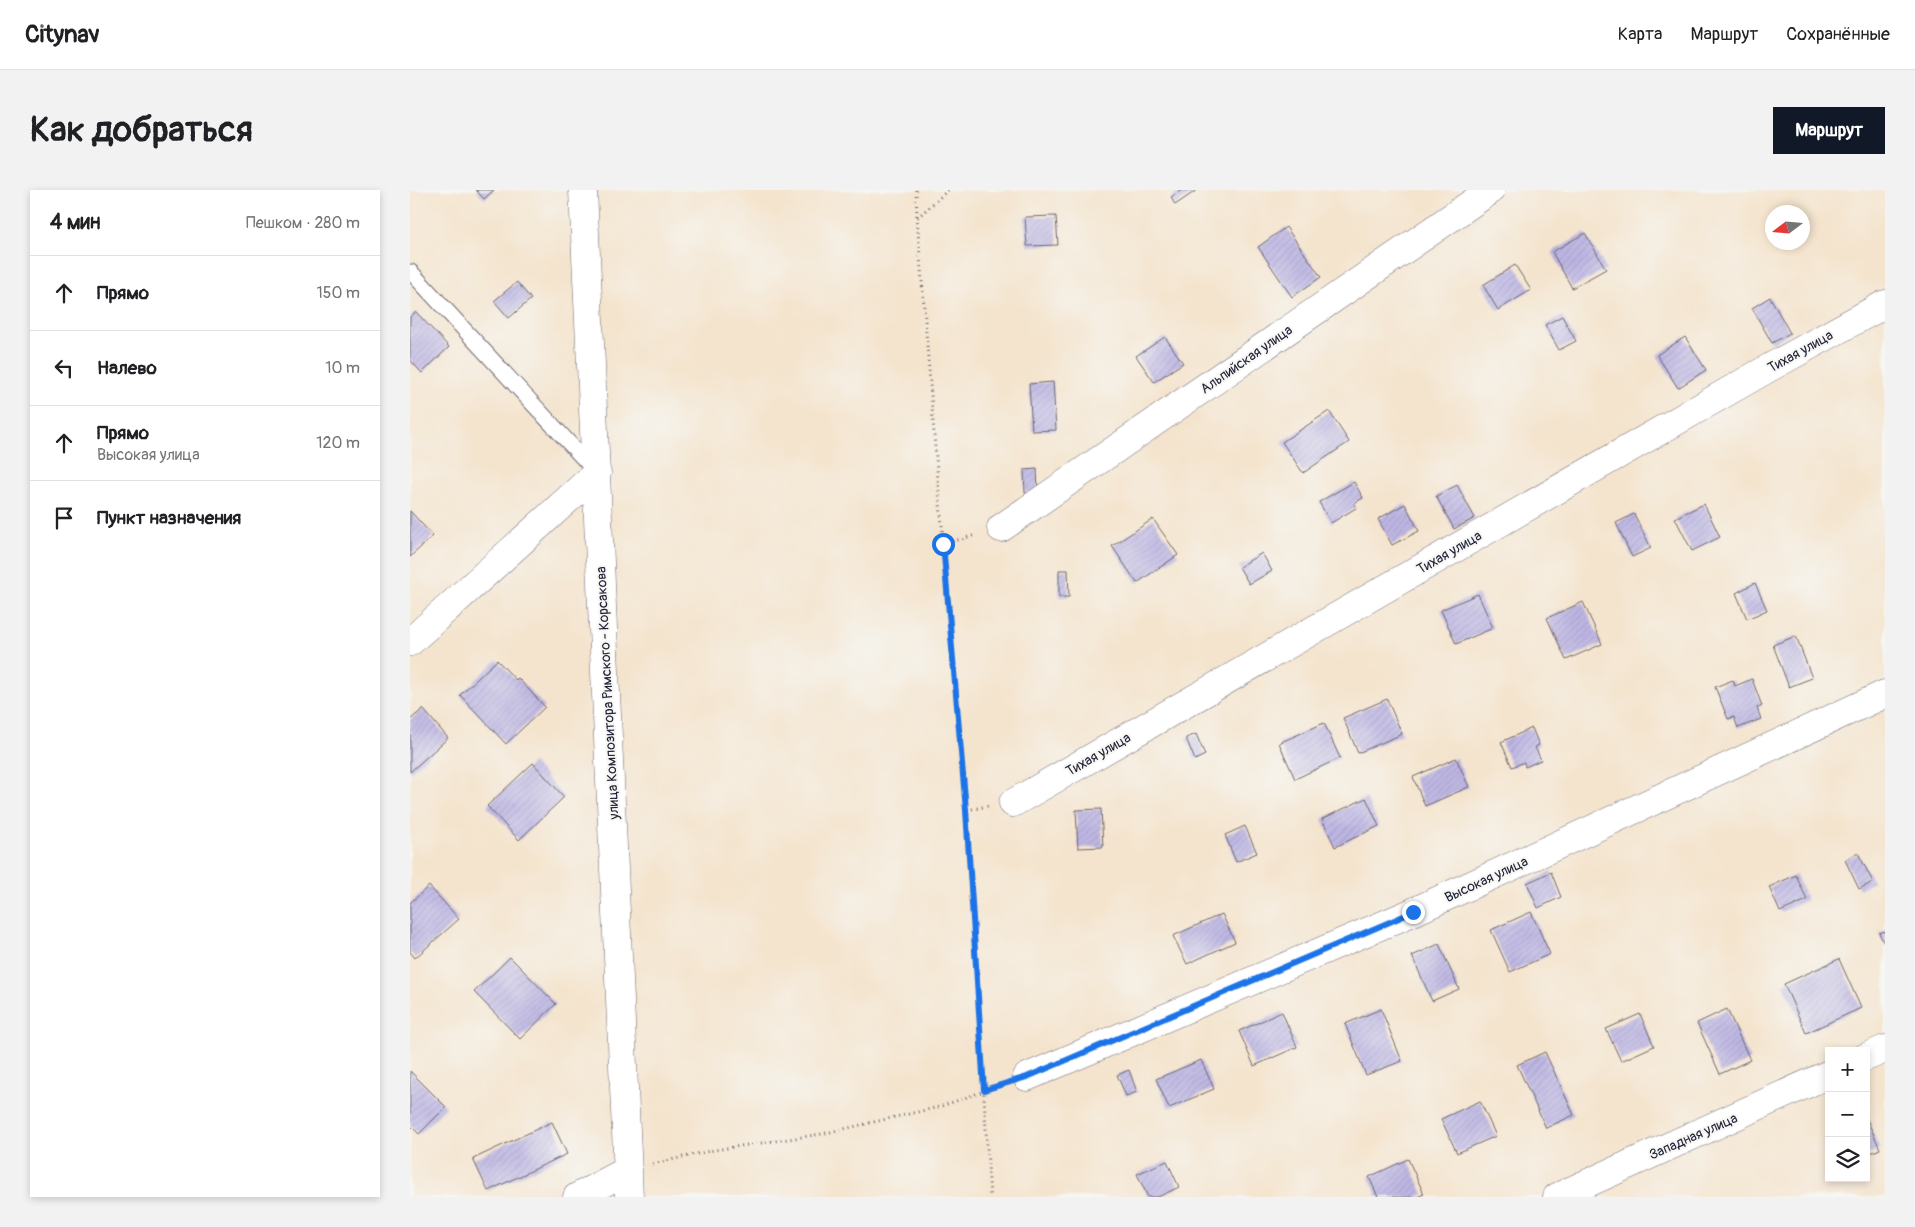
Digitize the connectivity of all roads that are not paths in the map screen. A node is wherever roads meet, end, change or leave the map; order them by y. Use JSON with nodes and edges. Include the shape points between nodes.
{"nodes":[{"id":1,"x":583,"y":190,"type":"edge"},
{"id":2,"x":1491,"y":190,"type":"edge"},
{"id":3,"x":411,"y":272,"type":"edge"},
{"id":4,"x":1885,"y":304,"type":"edge"},
{"id":5,"x":597,"y":473,"type":"junction"},
{"id":6,"x":1001,"y":528,"type":"road end"},
{"id":7,"x":410,"y":642,"type":"edge"},
{"id":8,"x":1885,"y":694,"type":"edge"},
{"id":9,"x":1014,"y":803,"type":"dead end"},
{"id":10,"x":1885,"y":1049,"type":"edge"},
{"id":11,"x":1870,"y":1055,"type":"edge"},
{"id":12,"x":1825,"y":1076,"type":"edge"},
{"id":13,"x":1027,"y":1077,"type":"road end"},
{"id":14,"x":628,"y":1170,"type":"junction"},
{"id":15,"x":578,"y":1197,"type":"edge"},
{"id":16,"x":629,"y":1197,"type":"edge"},
{"id":17,"x":1556,"y":1197,"type":"edge"}],
"edges":[{"from":1,"to":5,"type":"street","name":"улица Композитора Римского - Корсакова"},
{"from":2,"to":6,"type":"street","name":"Альпийская улица"},
{"from":3,"to":5,"type":"lane"},
{"from":4,"to":9,"type":"street","name":"Тихая улица"},
{"from":5,"to":7,"type":"street"},
{"from":5,"to":14,"type":"street","name":"улица Композитора Римского - Корсакова"},
{"from":8,"to":13,"type":"street","name":"Высокая улица","via":[[1413,912]]},
{"from":10,"to":11,"type":"street"},
{"from":12,"to":17,"type":"street","name":"Западная улица"},
{"from":14,"to":15,"type":"street"},
{"from":14,"to":16,"type":"street","name":"улица Композитора Римского - Корсакова"}]}
